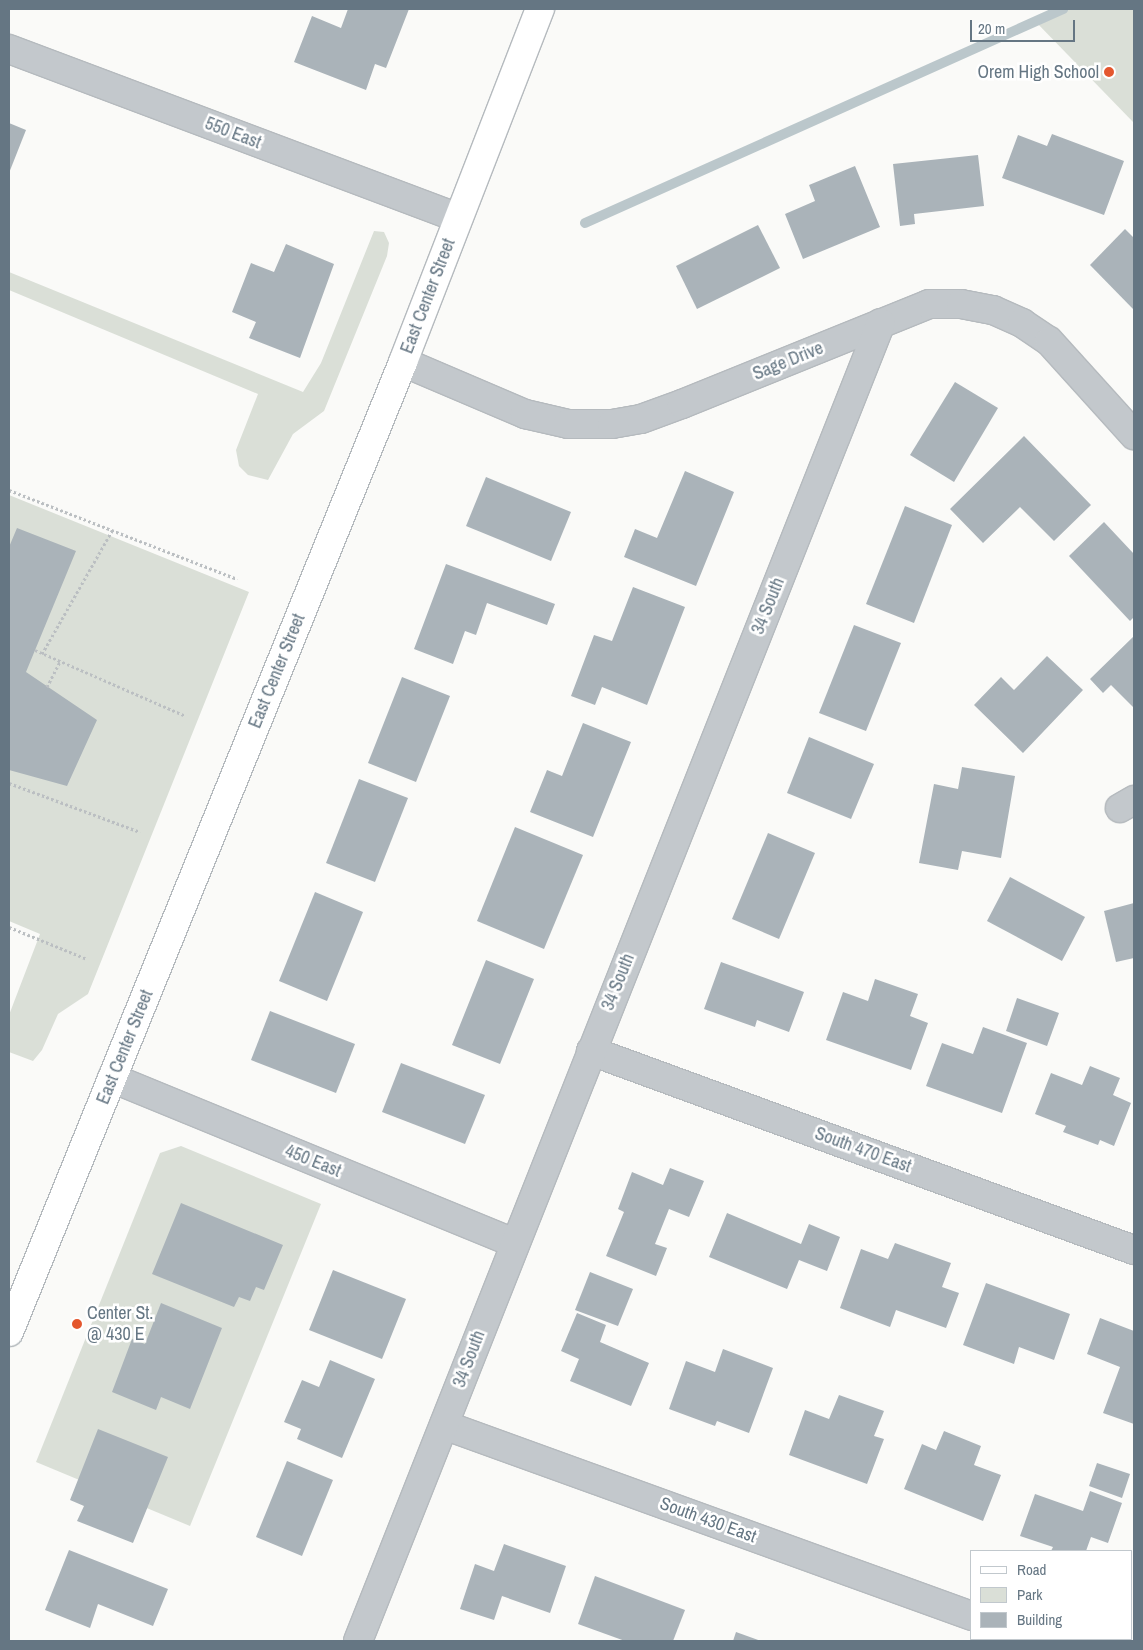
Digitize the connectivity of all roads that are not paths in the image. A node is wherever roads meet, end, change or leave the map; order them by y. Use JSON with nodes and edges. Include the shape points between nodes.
{"nodes":[{"id":1,"x":540,"y":9,"type":"edge"},
{"id":2,"x":9,"y":49,"type":"edge"},
{"id":3,"x":457,"y":217,"type":"junction"},
{"id":4,"x":881,"y":323,"type":"junction"},
{"id":5,"x":403,"y":362,"type":"junction"},
{"id":6,"x":1134,"y":435,"type":"edge"},
{"id":7,"x":591,"y":1050,"type":"junction"},
{"id":8,"x":112,"y":1078,"type":"junction"},
{"id":9,"x":514,"y":1243,"type":"junction"},
{"id":10,"x":1134,"y":1250,"type":"edge"},
{"id":11,"x":9,"y":1332,"type":"edge"},
{"id":12,"x":444,"y":1425,"type":"junction"},
{"id":13,"x":970,"y":1615,"type":"edge"},
{"id":14,"x":358,"y":1641,"type":"edge"}],
"edges":[{"from":1,"to":3,"type":"main road","name":"East Center Street"},
{"from":2,"to":3,"type":"street","name":"550 East"},
{"from":3,"to":5,"type":"main road","name":"East Center Street"},
{"from":4,"to":5,"type":"street","name":"Sage Drive","via":[[682,404],[641,419],[612,424],[568,424],[525,414]]},
{"from":4,"to":6,"type":"street","name":"Sage Drive","via":[[929,304],[961,304],[993,310],[1022,323],[1049,341]]},
{"from":4,"to":7,"type":"street","name":"34 South"},
{"from":5,"to":8,"type":"main road","name":"East Center Street"},
{"from":7,"to":9,"type":"street","name":"34 South"},
{"from":7,"to":10,"type":"street","name":"South 470 East"},
{"from":8,"to":9,"type":"street","name":"450 East"},
{"from":8,"to":11,"type":"main road","name":"East Center Street"},
{"from":9,"to":12,"type":"street","name":"34 South"},
{"from":12,"to":13,"type":"street","name":"South 430 East"},
{"from":12,"to":14,"type":"street","name":"34 South"}]}
